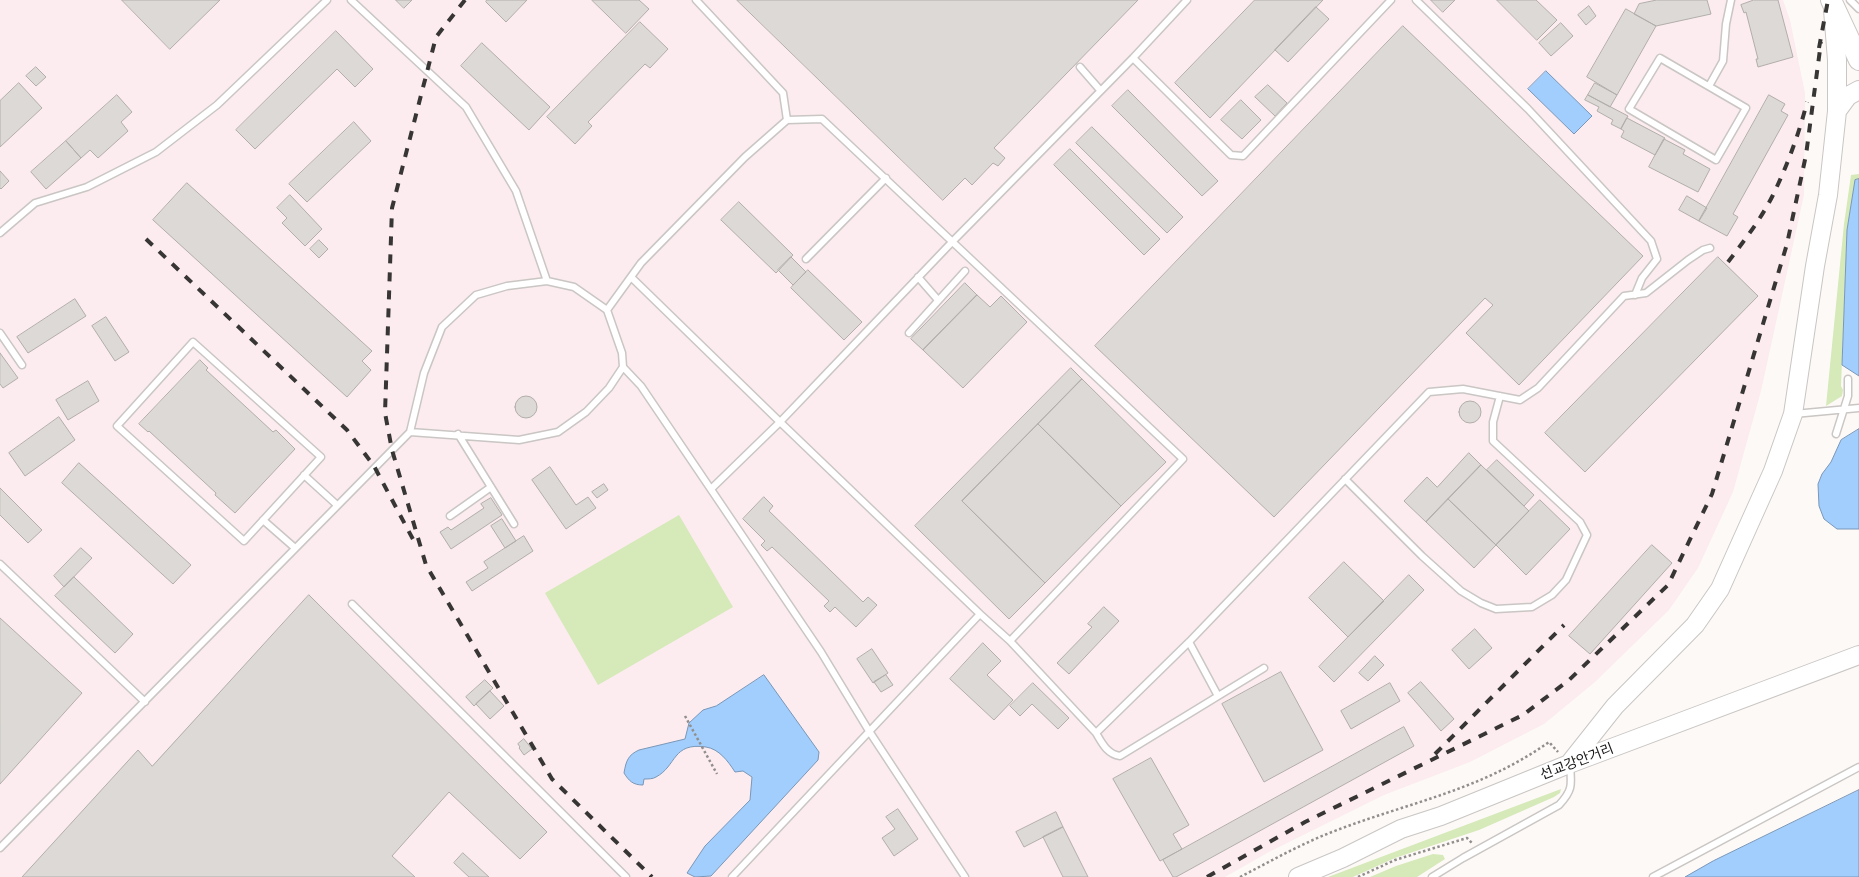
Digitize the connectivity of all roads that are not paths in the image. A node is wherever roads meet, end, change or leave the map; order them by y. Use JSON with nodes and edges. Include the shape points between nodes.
{"nodes":[{"id":1,"x":327,"y":0,"type":"edge"},
{"id":2,"x":351,"y":0,"type":"edge"},
{"id":3,"x":696,"y":0,"type":"edge"},
{"id":4,"x":1187,"y":0,"type":"edge"},
{"id":5,"x":1392,"y":0,"type":"edge"},
{"id":6,"x":1416,"y":0,"type":"edge"},
{"id":7,"x":1731,"y":0,"type":"edge"},
{"id":8,"x":1838,"y":2,"type":"edge"},
{"id":9,"x":1859,"y":9,"type":"edge"},
{"id":10,"x":1133,"y":58,"type":"junction"},
{"id":11,"x":1859,"y":60,"type":"edge"},
{"id":12,"x":1080,"y":67,"type":"dead end"},
{"id":13,"x":1708,"y":86,"type":"junction"},
{"id":14,"x":1100,"y":90,"type":"junction"},
{"id":15,"x":1859,"y":90,"type":"edge"},
{"id":16,"x":1837,"y":111,"type":"junction"},
{"id":17,"x":787,"y":120,"type":"junction"},
{"id":18,"x":886,"y":178,"type":"junction"},
{"id":19,"x":0,"y":233,"type":"edge"},
{"id":20,"x":953,"y":241,"type":"junction"},
{"id":21,"x":1710,"y":248,"type":"dead end"},
{"id":22,"x":806,"y":259,"type":"dead end"},
{"id":23,"x":965,"y":271,"type":"dead end"},
{"id":24,"x":632,"y":277,"type":"junction"},
{"id":25,"x":918,"y":277,"type":"junction"},
{"id":26,"x":547,"y":281,"type":"junction"},
{"id":27,"x":1634,"y":295,"type":"junction"},
{"id":28,"x":938,"y":300,"type":"junction"},
{"id":29,"x":607,"y":310,"type":"junction"},
{"id":30,"x":910,"y":332,"type":"dead end"},
{"id":31,"x":0,"y":333,"type":"edge"},
{"id":32,"x":22,"y":365,"type":"dead end"},
{"id":33,"x":623,"y":367,"type":"junction"},
{"id":34,"x":1848,"y":379,"type":"dead end"},
{"id":35,"x":1500,"y":396,"type":"junction"},
{"id":36,"x":1859,"y":408,"type":"edge"},
{"id":37,"x":1845,"y":410,"type":"junction"},
{"id":38,"x":1793,"y":414,"type":"junction"},
{"id":39,"x":780,"y":422,"type":"junction"},
{"id":40,"x":410,"y":432,"type":"junction"},
{"id":41,"x":458,"y":434,"type":"junction"},
{"id":42,"x":1836,"y":434,"type":"dead end"},
{"id":43,"x":304,"y":475,"type":"junction"},
{"id":44,"x":1345,"y":479,"type":"junction"},
{"id":45,"x":491,"y":487,"type":"junction"},
{"id":46,"x":710,"y":489,"type":"junction"},
{"id":47,"x":337,"y":505,"type":"junction"},
{"id":48,"x":450,"y":516,"type":"dead end"},
{"id":49,"x":264,"y":520,"type":"junction"},
{"id":50,"x":514,"y":524,"type":"dead end"},
{"id":51,"x":295,"y":548,"type":"junction"},
{"id":52,"x":0,"y":564,"type":"edge"},
{"id":53,"x":352,"y":604,"type":"dead end"},
{"id":54,"x":980,"y":614,"type":"junction"},
{"id":55,"x":1010,"y":640,"type":"junction"},
{"id":56,"x":1189,"y":642,"type":"junction"},
{"id":57,"x":1859,"y":655,"type":"edge"},
{"id":58,"x":1264,"y":668,"type":"dead end"},
{"id":59,"x":1218,"y":696,"type":"junction"},
{"id":60,"x":145,"y":702,"type":"junction"},
{"id":61,"x":869,"y":731,"type":"junction"},
{"id":62,"x":1096,"y":732,"type":"junction"},
{"id":63,"x":1569,"y":764,"type":"junction"},
{"id":64,"x":1859,"y":767,"type":"edge"},
{"id":65,"x":0,"y":848,"type":"edge"},
{"id":66,"x":626,"y":877,"type":"edge"},
{"id":67,"x":732,"y":877,"type":"edge"},
{"id":68,"x":965,"y":877,"type":"edge"},
{"id":69,"x":1298,"y":877,"type":"edge"},
{"id":70,"x":1432,"y":877,"type":"edge"},
{"id":71,"x":1653,"y":877,"type":"edge"}],
"edges":[{"from":1,"to":19,"type":"lane","via":[[217,105],[156,152],[87,187],[35,203]]},
{"from":2,"to":26,"type":"lane","via":[[466,107],[516,191]]},
{"from":3,"to":17,"type":"lane","via":[[783,93]]},
{"from":4,"to":10,"type":"lane"},
{"from":5,"to":10,"type":"lane","via":[[1243,156],[1231,155]]},
{"from":6,"to":27,"type":"lane","via":[[1528,109],[1651,241],[1656,259]]},
{"from":7,"to":13,"type":"lane","via":[[1723,61]]},
{"from":8,"to":9,"type":"lane"},
{"from":8,"to":11,"type":"main road"},
{"from":8,"to":16,"type":"main road"},
{"from":10,"to":14,"type":"lane"},
{"from":12,"to":14,"type":"lane"},
{"from":13,"to":13,"type":"lane","via":[[1746,108],[1716,160],[1629,109],[1660,58]]},
{"from":14,"to":20,"type":"lane"},
{"from":15,"to":16,"type":"main road","via":[[1848,96]]},
{"from":16,"to":38,"type":"main road","via":[[1828,195]]},
{"from":17,"to":18,"type":"lane","via":[[822,119]]},
{"from":17,"to":24,"type":"lane","via":[[745,157],[641,263]]},
{"from":18,"to":20,"type":"lane"},
{"from":18,"to":22,"type":"lane"},
{"from":20,"to":25,"type":"lane"},
{"from":20,"to":55,"type":"lane","via":[[1183,459]]},
{"from":21,"to":27,"type":"lane","via":[[1678,267],[1646,293]]},
{"from":23,"to":28,"type":"lane"},
{"from":24,"to":29,"type":"lane"},
{"from":24,"to":39,"type":"lane"},
{"from":25,"to":28,"type":"lane"},
{"from":25,"to":39,"type":"lane"},
{"from":26,"to":29,"type":"lane","via":[[574,287]]},
{"from":26,"to":40,"type":"lane","via":[[507,286],[476,295],[442,327],[424,372]]},
{"from":27,"to":35,"type":"lane","via":[[1624,296],[1538,388],[1520,400]]},
{"from":28,"to":30,"type":"lane"},
{"from":29,"to":33,"type":"lane","via":[[622,353]]},
{"from":31,"to":32,"type":"lane"},
{"from":33,"to":41,"type":"lane","via":[[609,388],[586,412],[558,432],[520,440]]},
{"from":33,"to":46,"type":"lane","via":[[641,386]]},
{"from":34,"to":37,"type":"lane"},
{"from":35,"to":44,"type":"lane","via":[[1463,389],[1429,392]]},
{"from":35,"to":44,"type":"lane","via":[[1493,422],[1493,441],[1580,522],[1587,536],[1566,580],[1532,607],[1496,609],[1461,591]]},
{"from":36,"to":37,"type":"lane"},
{"from":37,"to":38,"type":"lane"},
{"from":37,"to":42,"type":"lane"},
{"from":38,"to":63,"type":"main road","via":[[1773,471],[1720,590],[1695,625],[1615,706]]},
{"from":39,"to":46,"type":"lane"},
{"from":39,"to":54,"type":"lane"},
{"from":40,"to":41,"type":"lane"},
{"from":40,"to":47,"type":"lane"},
{"from":41,"to":45,"type":"lane"},
{"from":43,"to":47,"type":"lane"},
{"from":43,"to":49,"type":"lane"},
{"from":43,"to":49,"type":"lane","via":[[321,457],[193,342],[117,426],[244,541]]},
{"from":44,"to":56,"type":"lane"},
{"from":45,"to":48,"type":"lane"},
{"from":45,"to":50,"type":"lane"},
{"from":46,"to":61,"type":"lane","via":[[821,652]]},
{"from":47,"to":51,"type":"lane"},
{"from":49,"to":51,"type":"lane"},
{"from":51,"to":60,"type":"lane"},
{"from":52,"to":60,"type":"lane"},
{"from":53,"to":66,"type":"lane"},
{"from":54,"to":55,"type":"lane"},
{"from":54,"to":61,"type":"lane"},
{"from":55,"to":62,"type":"lane"},
{"from":56,"to":59,"type":"lane"},
{"from":56,"to":62,"type":"lane"},
{"from":57,"to":63,"type":"main road","name":"선교강안거리"},
{"from":58,"to":59,"type":"lane"},
{"from":59,"to":62,"type":"lane","via":[[1120,756],[1111,754]]},
{"from":60,"to":65,"type":"lane"},
{"from":61,"to":67,"type":"lane"},
{"from":61,"to":68,"type":"lane"},
{"from":63,"to":69,"type":"main road","name":"선교강안거리","via":[[1401,829]]},
{"from":63,"to":70,"type":"lane","via":[[1572,782],[1569,794],[1559,806]]},
{"from":64,"to":71,"type":"lane"}]}
